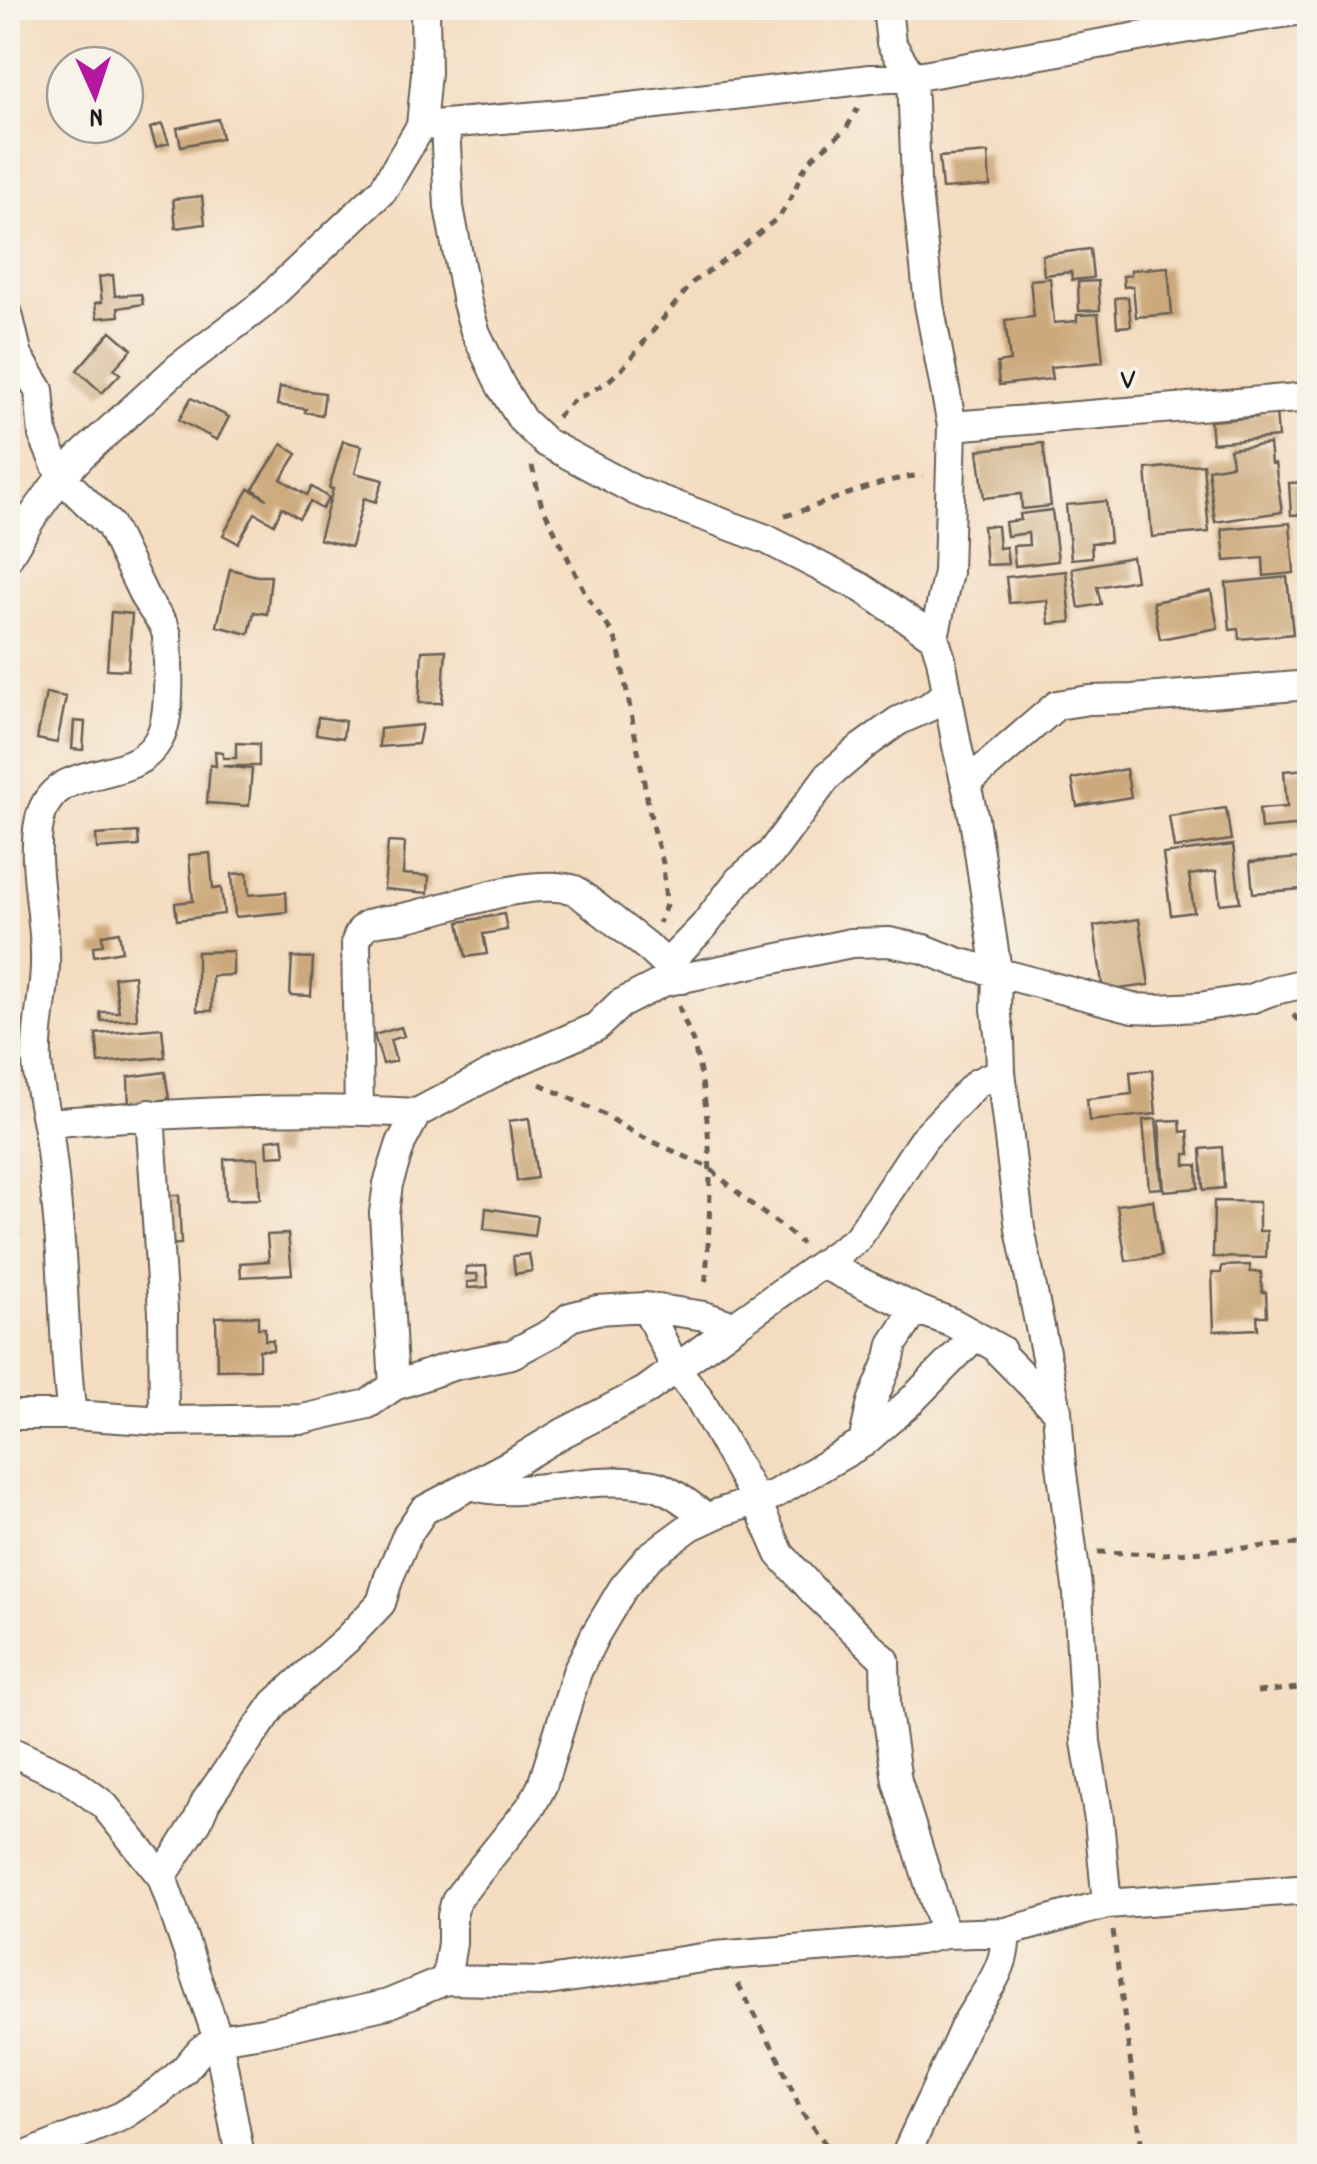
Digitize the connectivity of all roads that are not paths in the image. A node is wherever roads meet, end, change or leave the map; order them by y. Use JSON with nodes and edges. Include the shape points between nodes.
{"nodes":[{"id":1,"x":425,"y":8,"type":"edge"},
{"id":2,"x":887,"y":8,"type":"edge"},
{"id":3,"x":1310,"y":9,"type":"edge"},
{"id":4,"x":912,"y":77,"type":"junction"},
{"id":5,"x":433,"y":125,"type":"junction"},
{"id":6,"x":8,"y":314,"type":"edge"},
{"id":7,"x":1310,"y":397,"type":"edge"},
{"id":8,"x":952,"y":426,"type":"junction"},
{"id":9,"x":60,"y":478,"type":"junction"},
{"id":10,"x":8,"y":557,"type":"edge"},
{"id":11,"x":934,"y":637,"type":"junction"},
{"id":12,"x":1310,"y":685,"type":"edge"},
{"id":13,"x":947,"y":693,"type":"junction"},
{"id":14,"x":967,"y":783,"type":"junction"},
{"id":15,"x":666,"y":968,"type":"junction"},
{"id":16,"x":997,"y":971,"type":"junction"},
{"id":17,"x":1310,"y":982,"type":"edge"},
{"id":18,"x":1001,"y":1072,"type":"junction"},
{"id":19,"x":359,"y":1110,"type":"junction"},
{"id":20,"x":417,"y":1113,"type":"junction"},
{"id":21,"x":150,"y":1114,"type":"junction"},
{"id":22,"x":46,"y":1123,"type":"junction"},
{"id":23,"x":822,"y":1264,"type":"junction"},
{"id":24,"x":646,"y":1307,"type":"junction"},
{"id":25,"x":916,"y":1308,"type":"junction"},
{"id":26,"x":734,"y":1326,"type":"junction"},
{"id":27,"x":974,"y":1336,"type":"junction"},
{"id":28,"x":676,"y":1369,"type":"junction"},
{"id":29,"x":394,"y":1386,"type":"junction"},
{"id":30,"x":1057,"y":1411,"type":"junction"},
{"id":31,"x":8,"y":1414,"type":"edge"},
{"id":32,"x":72,"y":1416,"type":"junction"},
{"id":33,"x":164,"y":1421,"type":"junction"},
{"id":34,"x":863,"y":1443,"type":"junction"},
{"id":35,"x":472,"y":1485,"type":"junction"},
{"id":36,"x":757,"y":1502,"type":"junction"},
{"id":37,"x":706,"y":1518,"type":"junction"},
{"id":38,"x":8,"y":1750,"type":"edge"},
{"id":39,"x":162,"y":1876,"type":"junction"},
{"id":40,"x":1310,"y":1889,"type":"edge"},
{"id":41,"x":1108,"y":1904,"type":"junction"},
{"id":42,"x":1006,"y":1932,"type":"junction"},
{"id":43,"x":945,"y":1934,"type":"junction"},
{"id":44,"x":446,"y":1980,"type":"junction"},
{"id":45,"x":218,"y":2039,"type":"junction"},
{"id":46,"x":26,"y":2156,"type":"edge"},
{"id":47,"x":240,"y":2156,"type":"edge"},
{"id":48,"x":906,"y":2156,"type":"edge"}],
"edges":[{"from":1,"to":5,"type":"street"},
{"from":2,"to":4,"type":"street","via":[[891,44]]},
{"from":3,"to":4,"type":"street"},
{"from":4,"to":5,"type":"street"},
{"from":4,"to":8,"type":"street","via":[[929,304]]},
{"from":5,"to":9,"type":"street","via":[[383,190],[336,236]]},
{"from":5,"to":11,"type":"street","via":[[475,331],[522,420],[545,442],[636,492],[766,540],[862,588]]},
{"from":6,"to":9,"type":"street","via":[[18,356],[39,390],[43,435]]},
{"from":7,"to":8,"type":"street","name":"v"},
{"from":8,"to":11,"type":"street","via":[[948,572]]},
{"from":9,"to":10,"type":"street"},
{"from":9,"to":22,"type":"street","via":[[110,525],[164,626],[167,708],[161,737],[147,756],[64,784],[42,812],[46,961],[36,1059]]},
{"from":11,"to":13,"type":"street"},
{"from":12,"to":14,"type":"street","via":[[1057,705]]},
{"from":13,"to":14,"type":"street"},
{"from":13,"to":15,"type":"street","via":[[898,721],[828,776],[770,854],[739,880]]},
{"from":14,"to":16,"type":"street"},
{"from":15,"to":16,"type":"street","via":[[889,942]]},
{"from":15,"to":19,"type":"street","via":[[574,890],[559,886],[368,924],[356,942]]},
{"from":15,"to":20,"type":"street","via":[[596,1027]]},
{"from":16,"to":17,"type":"street","via":[[1157,1009],[1250,999]]},
{"from":16,"to":18,"type":"street"},
{"from":18,"to":23,"type":"street","via":[[977,1084],[924,1138],[857,1239]]},
{"from":18,"to":30,"type":"street","via":[[1020,1229]]},
{"from":19,"to":20,"type":"street"},
{"from":19,"to":21,"type":"street"},
{"from":20,"to":29,"type":"street","via":[[401,1143],[384,1213]]},
{"from":21,"to":22,"type":"street"},
{"from":21,"to":33,"type":"street"},
{"from":22,"to":32,"type":"street"},
{"from":23,"to":25,"type":"street"},
{"from":23,"to":26,"type":"street"},
{"from":24,"to":26,"type":"street"},
{"from":24,"to":28,"type":"street"},
{"from":24,"to":29,"type":"street","via":[[570,1317],[512,1354]]},
{"from":25,"to":27,"type":"street"},
{"from":25,"to":34,"type":"street","via":[[893,1344]]},
{"from":26,"to":28,"type":"street"},
{"from":27,"to":30,"type":"street","via":[[1001,1350]]},
{"from":27,"to":34,"type":"street"},
{"from":28,"to":35,"type":"street"},
{"from":28,"to":36,"type":"street"},
{"from":29,"to":33,"type":"street","via":[[368,1404],[303,1420]]},
{"from":30,"to":41,"type":"street","via":[[1086,1742]]},
{"from":31,"to":32,"type":"street"},
{"from":32,"to":33,"type":"street"},
{"from":34,"to":36,"type":"street"},
{"from":35,"to":37,"type":"street","via":[[507,1490],[622,1480],[658,1486]]},
{"from":35,"to":39,"type":"street","via":[[424,1510],[381,1603],[275,1702]]},
{"from":36,"to":37,"type":"street"},
{"from":36,"to":43,"type":"street","via":[[780,1554],[885,1660],[897,1781]]},
{"from":37,"to":44,"type":"street","via":[[649,1557],[595,1634],[532,1806],[456,1900]]},
{"from":38,"to":39,"type":"street","via":[[68,1778],[104,1805]]},
{"from":39,"to":45,"type":"street"},
{"from":40,"to":41,"type":"street"},
{"from":41,"to":42,"type":"street"},
{"from":42,"to":43,"type":"street"},
{"from":42,"to":48,"type":"street","via":[[1002,1961]]},
{"from":43,"to":44,"type":"street","via":[[715,1956],[541,1982]]},
{"from":44,"to":45,"type":"street","via":[[388,2004]]},
{"from":45,"to":46,"type":"street","via":[[122,2116]]},
{"from":45,"to":47,"type":"street"}]}
